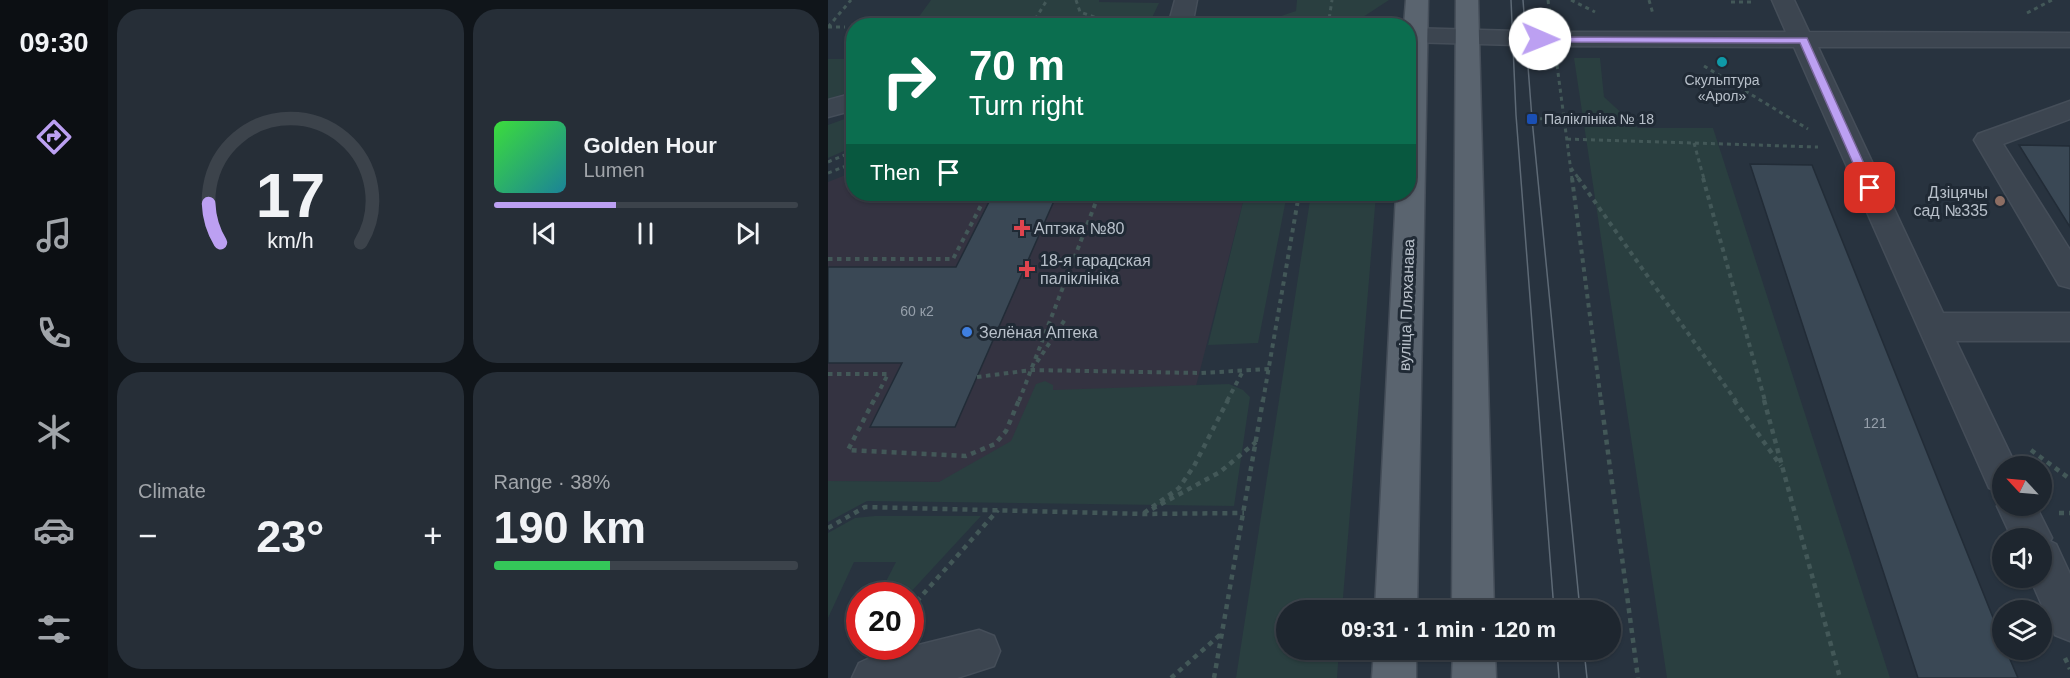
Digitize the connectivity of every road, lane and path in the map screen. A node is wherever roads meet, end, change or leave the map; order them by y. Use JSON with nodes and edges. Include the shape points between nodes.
{"nodes":[{"id":1,"x":851,"y":0,"type":"edge"},
{"id":2,"x":1047,"y":0,"type":"edge"},
{"id":3,"x":1076,"y":0,"type":"edge"},
{"id":4,"x":1186,"y":0,"type":"edge"},
{"id":5,"x":1332,"y":0,"type":"edge"},
{"id":6,"x":1417,"y":0,"type":"edge"},
{"id":7,"x":1467,"y":0,"type":"edge"},
{"id":8,"x":1783,"y":0,"type":"edge"},
{"id":9,"x":1036,"y":18,"type":"edge"},
{"id":10,"x":1097,"y":18,"type":"edge"},
{"id":11,"x":1182,"y":18,"type":"edge"},
{"id":12,"x":1329,"y":18,"type":"edge"},
{"id":13,"x":1414,"y":18,"type":"edge"},
{"id":14,"x":828,"y":27,"type":"edge"},
{"id":15,"x":845,"y":27,"type":"dead end"},
{"id":16,"x":1416,"y":35,"type":"edge"},
{"id":17,"x":1467,"y":37,"type":"junction"},
{"id":18,"x":1803,"y":40,"type":"junction"},
{"id":19,"x":2070,"y":40,"type":"edge"},
{"id":20,"x":1557,"y":63,"type":"dead end"},
{"id":21,"x":1699,"y":63,"type":"dead end"},
{"id":22,"x":846,"y":104,"type":"edge"},
{"id":23,"x":828,"y":109,"type":"edge"},
{"id":24,"x":2070,"y":110,"type":"edge"},
{"id":25,"x":1564,"y":118,"type":"junction"},
{"id":26,"x":1532,"y":119,"type":"dead end"},
{"id":27,"x":1567,"y":140,"type":"junction"},
{"id":28,"x":1694,"y":143,"type":"junction"},
{"id":29,"x":1844,"y":148,"type":"junction"},
{"id":30,"x":846,"y":154,"type":"edge"},
{"id":31,"x":828,"y":162,"type":"edge"},
{"id":32,"x":846,"y":166,"type":"edge"},
{"id":33,"x":1571,"y":167,"type":"junction"},
{"id":34,"x":828,"y":175,"type":"edge"},
{"id":35,"x":1096,"y":201,"type":"edge"},
{"id":36,"x":1298,"y":201,"type":"edge"},
{"id":37,"x":1407,"y":201,"type":"edge"},
{"id":38,"x":982,"y":203,"type":"joint"},
{"id":39,"x":988,"y":203,"type":"dead end"},
{"id":40,"x":828,"y":259,"type":"edge"},
{"id":41,"x":2070,"y":276,"type":"edge"},
{"id":42,"x":1066,"y":318,"type":"dead end"},
{"id":43,"x":1933,"y":327,"type":"junction"},
{"id":44,"x":2070,"y":327,"type":"edge"},
{"id":45,"x":1270,"y":369,"type":"junction"},
{"id":46,"x":1032,"y":370,"type":"junction"},
{"id":47,"x":1243,"y":371,"type":"junction"},
{"id":48,"x":828,"y":374,"type":"edge"},
{"id":49,"x":977,"y":377,"type":"dead end"},
{"id":50,"x":1257,"y":440,"type":"junction"},
{"id":51,"x":2023,"y":444,"type":"dead end"},
{"id":52,"x":1993,"y":456,"type":"edge"},
{"id":53,"x":1783,"y":469,"type":"junction"},
{"id":54,"x":2070,"y":479,"type":"edge"},
{"id":55,"x":998,"y":510,"type":"junction"},
{"id":56,"x":1244,"y":513,"type":"junction"},
{"id":57,"x":1144,"y":514,"type":"junction"},
{"id":58,"x":828,"y":528,"type":"edge"},
{"id":59,"x":2054,"y":569,"type":"edge"},
{"id":60,"x":924,"y":593,"type":"edge"},
{"id":61,"x":1396,"y":600,"type":"edge"},
{"id":62,"x":1473,"y":600,"type":"edge"},
{"id":63,"x":2070,"y":620,"type":"edge"},
{"id":64,"x":1221,"y":633,"type":"junction"},
{"id":65,"x":980,"y":651,"type":"dead end"},
{"id":66,"x":1395,"y":660,"type":"edge"},
{"id":67,"x":1474,"y":660,"type":"edge"},
{"id":68,"x":874,"y":678,"type":"edge"},
{"id":69,"x":1171,"y":678,"type":"edge"},
{"id":70,"x":1214,"y":678,"type":"edge"},
{"id":71,"x":1394,"y":678,"type":"edge"},
{"id":72,"x":1474,"y":678,"type":"edge"},
{"id":73,"x":1640,"y":678,"type":"edge"},
{"id":74,"x":1840,"y":678,"type":"edge"}],
"edges":[{"from":1,"to":14,"type":"path"},
{"from":2,"to":9,"type":"path"},
{"from":3,"to":10,"type":"path","via":[[1080,12]]},
{"from":4,"to":11,"type":"lane"},
{"from":5,"to":12,"type":"path"},
{"from":6,"to":13,"type":"main road","name":"вуліца Пляханава"},
{"from":7,"to":17,"type":"main road"},
{"from":8,"to":18,"type":"lane"},
{"from":14,"to":15,"type":"path"},
{"from":16,"to":17,"type":"lane"},
{"from":17,"to":18,"type":"lane"},
{"from":17,"to":62,"type":"main road"},
{"from":18,"to":19,"type":"lane"},
{"from":18,"to":29,"type":"lane"},
{"from":20,"to":25,"type":"path"},
{"from":21,"to":29,"type":"path"},
{"from":22,"to":23,"type":"lane"},
{"from":24,"to":41,"type":"lane","via":[[1987,140]]},
{"from":25,"to":26,"type":"path"},
{"from":25,"to":27,"type":"path"},
{"from":27,"to":28,"type":"path"},
{"from":27,"to":33,"type":"path"},
{"from":28,"to":29,"type":"path"},
{"from":28,"to":53,"type":"path"},
{"from":29,"to":43,"type":"lane"},
{"from":30,"to":31,"type":"path"},
{"from":32,"to":34,"type":"path"},
{"from":33,"to":53,"type":"path"},
{"from":33,"to":73,"type":"path"},
{"from":35,"to":46,"type":"path"},
{"from":36,"to":45,"type":"path"},
{"from":37,"to":61,"type":"main road","name":"вуліца Пляханава"},
{"from":38,"to":39,"type":"path"},
{"from":38,"to":40,"type":"path","via":[[952,259]]},
{"from":42,"to":46,"type":"path"},
{"from":43,"to":44,"type":"lane"},
{"from":43,"to":52,"type":"lane"},
{"from":45,"to":47,"type":"path"},
{"from":45,"to":50,"type":"path"},
{"from":46,"to":47,"type":"path"},
{"from":46,"to":48,"type":"path","via":[[1006,431],[995,444],[966,456],[848,450],[888,374]]},
{"from":46,"to":49,"type":"path"},
{"from":47,"to":57,"type":"path","via":[[1179,488]]},
{"from":50,"to":56,"type":"path"},
{"from":50,"to":57,"type":"path","via":[[1203,486]]},
{"from":51,"to":54,"type":"path"},
{"from":53,"to":74,"type":"path"},
{"from":55,"to":57,"type":"path"},
{"from":55,"to":58,"type":"path","via":[[865,507]]},
{"from":55,"to":60,"type":"path"},
{"from":56,"to":57,"type":"path"},
{"from":56,"to":64,"type":"path"},
{"from":59,"to":63,"type":"lane"},
{"from":64,"to":69,"type":"path"},
{"from":64,"to":70,"type":"path"},
{"from":65,"to":68,"type":"lane"},
{"from":66,"to":71,"type":"main road"},
{"from":67,"to":72,"type":"main road"}]}
